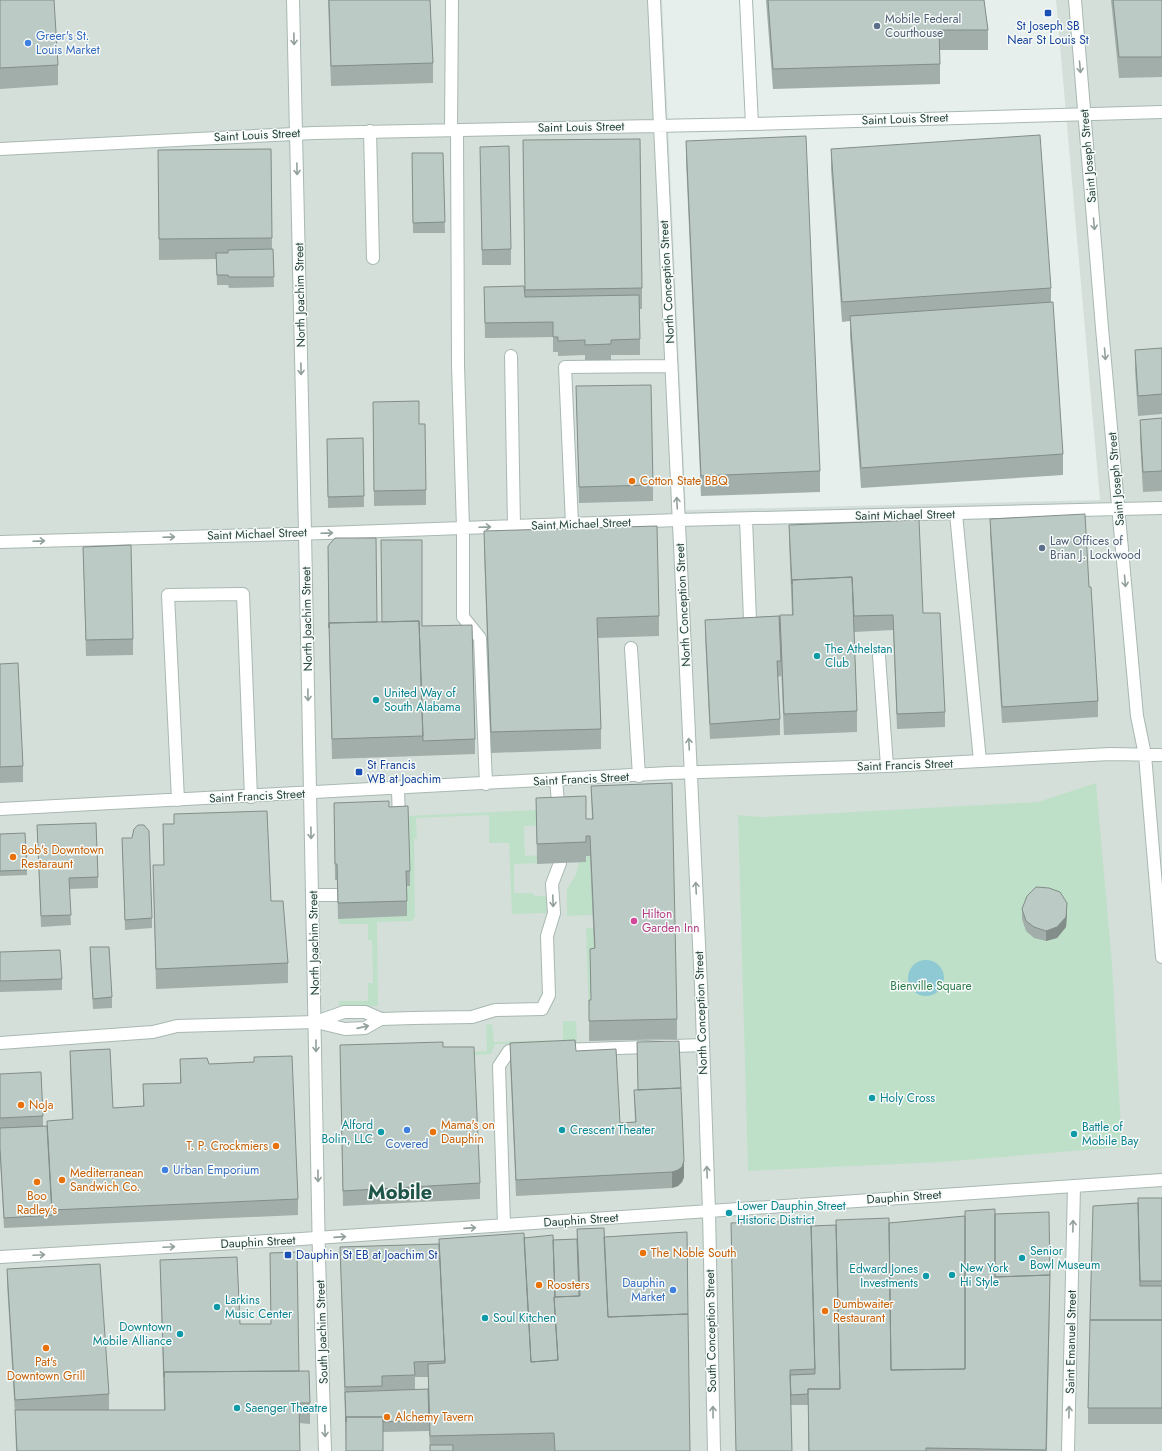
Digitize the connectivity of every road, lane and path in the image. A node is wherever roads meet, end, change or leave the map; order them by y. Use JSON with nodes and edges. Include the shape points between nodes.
{"nodes":[{"id":1,"x":293,"y":0,"type":"edge"},
{"id":2,"x":452,"y":0,"type":"edge"},
{"id":3,"x":654,"y":0,"type":"edge"},
{"id":4,"x":746,"y":0,"type":"edge"},
{"id":5,"x":1075,"y":0,"type":"edge"},
{"id":6,"x":1162,"y":112,"type":"edge"},
{"id":7,"x":1084,"y":114,"type":"junction"},
{"id":8,"x":752,"y":124,"type":"junction"},
{"id":9,"x":660,"y":126,"type":"junction"},
{"id":10,"x":454,"y":130,"type":"junction"},
{"id":11,"x":370,"y":131,"type":"junction"},
{"id":12,"x":296,"y":134,"type":"junction"},
{"id":13,"x":0,"y":149,"type":"edge"},
{"id":14,"x":373,"y":258,"type":"dead end"},
{"id":15,"x":511,"y":356,"type":"dead end"},
{"id":16,"x":671,"y":366,"type":"junction"},
{"id":17,"x":1162,"y":508,"type":"edge"},
{"id":18,"x":1119,"y":509,"type":"junction"},
{"id":19,"x":956,"y":514,"type":"junction"},
{"id":20,"x":746,"y":519,"type":"junction"},
{"id":21,"x":678,"y":520,"type":"junction"},
{"id":22,"x":572,"y":524,"type":"junction"},
{"id":23,"x":514,"y":526,"type":"junction"},
{"id":24,"x":463,"y":528,"type":"junction"},
{"id":25,"x":306,"y":533,"type":"junction"},
{"id":26,"x":0,"y":542,"type":"edge"},
{"id":27,"x":750,"y":620,"type":"edge"},
{"id":28,"x":631,"y":648,"type":"dead end"},
{"id":29,"x":879,"y":656,"type":"dead end"},
{"id":30,"x":1144,"y":755,"type":"junction"},
{"id":31,"x":1162,"y":755,"type":"edge"},
{"id":32,"x":980,"y":761,"type":"junction"},
{"id":33,"x":887,"y":766,"type":"junction"},
{"id":34,"x":691,"y":773,"type":"junction"},
{"id":35,"x":639,"y":776,"type":"junction"},
{"id":36,"x":556,"y":780,"type":"junction"},
{"id":37,"x":486,"y":784,"type":"junction"},
{"id":38,"x":398,"y":789,"type":"junction"},
{"id":39,"x":310,"y":794,"type":"junction"},
{"id":40,"x":251,"y":797,"type":"junction"},
{"id":41,"x":178,"y":800,"type":"junction"},
{"id":42,"x":0,"y":809,"type":"edge"},
{"id":43,"x":559,"y":817,"type":"edge"},
{"id":44,"x":399,"y":822,"type":"edge"},
{"id":45,"x":560,"y":863,"type":"edge"},
{"id":46,"x":312,"y":895,"type":"junction"},
{"id":47,"x":338,"y":895,"type":"edge"},
{"id":48,"x":1162,"y":957,"type":"edge"},
{"id":49,"x":316,"y":1022,"type":"junction"},
{"id":50,"x":0,"y":1043,"type":"edge"},
{"id":51,"x":703,"y":1045,"type":"junction"},
{"id":52,"x":1162,"y":1180,"type":"edge"},
{"id":53,"x":1074,"y":1186,"type":"junction"},
{"id":54,"x":709,"y":1211,"type":"junction"},
{"id":55,"x":504,"y":1225,"type":"junction"},
{"id":56,"x":319,"y":1238,"type":"junction"},
{"id":57,"x":0,"y":1257,"type":"edge"},
{"id":58,"x":325,"y":1451,"type":"edge"},
{"id":59,"x":714,"y":1451,"type":"edge"},
{"id":60,"x":1068,"y":1451,"type":"edge"}],
"edges":[{"from":1,"to":12,"type":"street","name":"North Joachim Street","one_way":true},
{"from":2,"to":10,"type":"street"},
{"from":3,"to":9,"type":"street","name":"North Conception Street"},
{"from":4,"to":8,"type":"street"},
{"from":5,"to":7,"type":"street","name":"Saint Joseph Street","one_way":true},
{"from":6,"to":7,"type":"street","name":"Saint Louis Street"},
{"from":7,"to":8,"type":"street","name":"Saint Louis Street"},
{"from":7,"to":18,"type":"street","name":"Saint Joseph Street","one_way":true},
{"from":8,"to":9,"type":"street","name":"Saint Louis Street"},
{"from":9,"to":10,"type":"street","name":"Saint Louis Street"},
{"from":9,"to":16,"type":"street","name":"North Conception Street"},
{"from":10,"to":11,"type":"street","name":"Saint Louis Street"},
{"from":10,"to":24,"type":"street"},
{"from":11,"to":12,"type":"street","name":"Saint Louis Street"},
{"from":11,"to":14,"type":"street"},
{"from":12,"to":13,"type":"street","name":"Saint Louis Street"},
{"from":12,"to":25,"type":"street","name":"North Joachim Street","one_way":true},
{"from":15,"to":23,"type":"street"},
{"from":21,"to":16,"type":"street","name":"North Conception Street","one_way":true},
{"from":16,"to":22,"type":"street","via":[[565,367]]},
{"from":17,"to":18,"type":"street","name":"Saint Michael Street"},
{"from":18,"to":19,"type":"street","name":"Saint Michael Street"},
{"from":18,"to":30,"type":"street","name":"Saint Joseph Street","one_way":true,"via":[[1137,716]]},
{"from":19,"to":20,"type":"street","name":"Saint Michael Street"},
{"from":19,"to":32,"type":"street"},
{"from":20,"to":21,"type":"street","name":"Saint Michael Street"},
{"from":20,"to":27,"type":"street"},
{"from":21,"to":22,"type":"street","name":"Saint Michael Street"},
{"from":34,"to":21,"type":"street","name":"North Conception Street","one_way":true},
{"from":22,"to":23,"type":"street","name":"Saint Michael Street"},
{"from":24,"to":23,"type":"street","name":"Saint Michael Street","one_way":true},
{"from":25,"to":24,"type":"street","name":"Saint Michael Street","one_way":true},
{"from":24,"to":37,"type":"street","via":[[463,617],[480,638]]},
{"from":26,"to":25,"type":"street","name":"Saint Michael Street","one_way":true},
{"from":25,"to":39,"type":"street","name":"North Joachim Street","one_way":true},
{"from":28,"to":35,"type":"street"},
{"from":29,"to":33,"type":"street"},
{"from":30,"to":31,"type":"street","name":"Saint Francis Street"},
{"from":30,"to":32,"type":"street","name":"Saint Francis Street","via":[[1110,754]]},
{"from":30,"to":48,"type":"street","name":"Saint Joseph Street"},
{"from":32,"to":33,"type":"street","name":"Saint Francis Street"},
{"from":33,"to":34,"type":"street","name":"Saint Francis Street"},
{"from":34,"to":35,"type":"street","name":"Saint Francis Street"},
{"from":51,"to":34,"type":"street","name":"North Conception Street","one_way":true},
{"from":35,"to":36,"type":"street","name":"Saint Francis Street"},
{"from":36,"to":37,"type":"street","name":"Saint Francis Street"},
{"from":36,"to":43,"type":"street"},
{"from":37,"to":38,"type":"street","name":"Saint Francis Street"},
{"from":38,"to":39,"type":"street","name":"Saint Francis Street"},
{"from":38,"to":44,"type":"street"},
{"from":39,"to":40,"type":"street","name":"Saint Francis Street"},
{"from":39,"to":46,"type":"street","name":"North Joachim Street","one_way":true},
{"from":40,"to":41,"type":"street","name":"Saint Francis Street"},
{"from":40,"to":41,"type":"street","via":[[243,594],[168,595]]},
{"from":41,"to":42,"type":"street","name":"Saint Francis Street"},
{"from":45,"to":49,"type":"street","one_way":true,"via":[[552,884],[554,912],[547,936],[549,995],[542,1008],[495,1010],[472,1017],[382,1019],[365,1012],[344,1012]]},
{"from":46,"to":47,"type":"street"},
{"from":46,"to":49,"type":"street","name":"North Joachim Street"},
{"from":49,"to":50,"type":"street","via":[[177,1026],[154,1032]]},
{"from":49,"to":56,"type":"street","name":"North Joachim Street","one_way":true},
{"from":54,"to":51,"type":"street","name":"North Conception Street","one_way":true},
{"from":51,"to":55,"type":"street","via":[[509,1051],[499,1066]]},
{"from":52,"to":53,"type":"street","name":"Dauphin Street"},
{"from":53,"to":54,"type":"street","name":"Dauphin Street"},
{"from":60,"to":53,"type":"street","name":"Saint Emanuel Street","one_way":true},
{"from":54,"to":55,"type":"street","name":"Dauphin Street"},
{"from":59,"to":54,"type":"street","name":"South Conception Street","one_way":true},
{"from":56,"to":55,"type":"street","name":"Dauphin Street","one_way":true},
{"from":57,"to":56,"type":"street","name":"Dauphin Street","one_way":true},
{"from":56,"to":58,"type":"street","name":"South Joachim Street","one_way":true}]}
